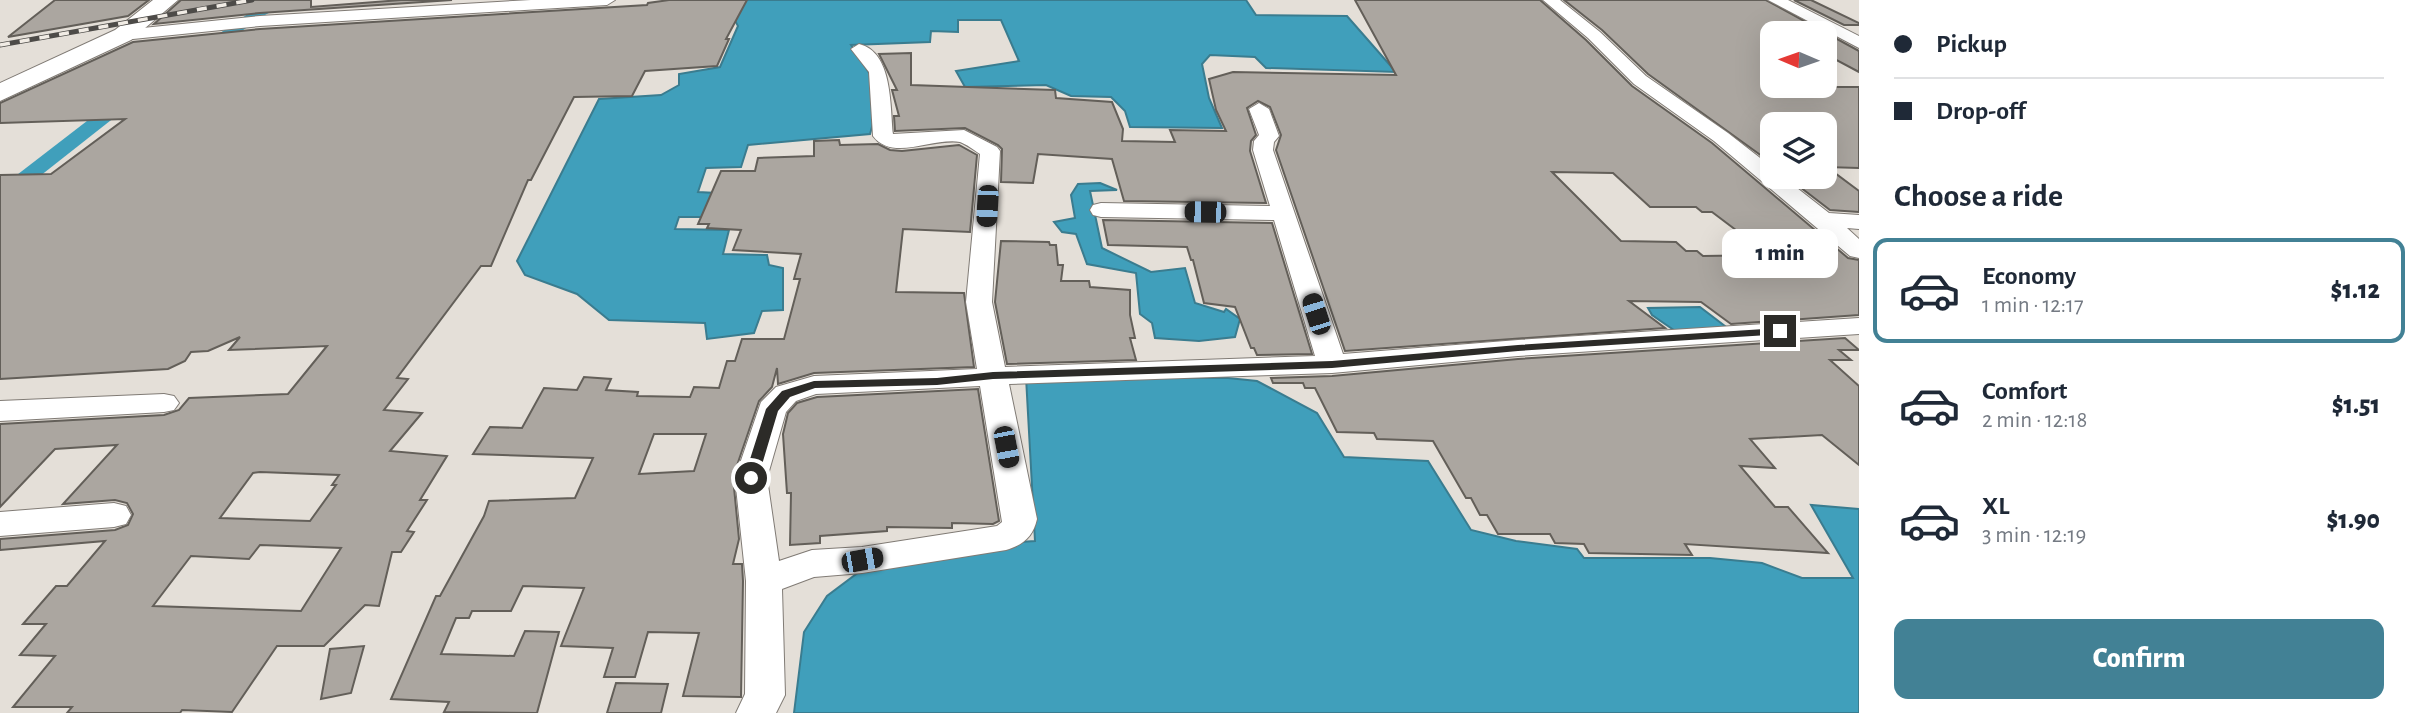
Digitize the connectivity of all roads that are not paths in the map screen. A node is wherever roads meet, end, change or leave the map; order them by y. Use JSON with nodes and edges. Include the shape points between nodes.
{"nodes":[{"id":1,"x":168,"y":0,"type":"edge"},
{"id":2,"x":607,"y":0,"type":"edge"},
{"id":3,"x":1551,"y":0,"type":"edge"},
{"id":4,"x":1776,"y":0,"type":"edge"},
{"id":5,"x":122,"y":35,"type":"junction"},
{"id":6,"x":1859,"y":43,"type":"edge"},
{"id":7,"x":859,"y":49,"type":"dead end"},
{"id":8,"x":0,"y":93,"type":"edge"},
{"id":9,"x":1259,"y":109,"type":"dead end"},
{"id":10,"x":1101,"y":210,"type":"dead end"},
{"id":11,"x":1282,"y":213,"type":"junction"},
{"id":12,"x":1823,"y":220,"type":"junction"},
{"id":13,"x":1859,"y":222,"type":"edge"},
{"id":14,"x":1859,"y":250,"type":"edge"},
{"id":15,"x":1859,"y":326,"type":"edge"},
{"id":16,"x":1332,"y":364,"type":"junction"},
{"id":17,"x":993,"y":376,"type":"junction"},
{"id":18,"x":164,"y":403,"type":"dead end"},
{"id":19,"x":0,"y":411,"type":"edge"},
{"id":20,"x":114,"y":515,"type":"dead end"},
{"id":21,"x":0,"y":524,"type":"edge"},
{"id":22,"x":764,"y":581,"type":"junction"},
{"id":23,"x":756,"y":713,"type":"edge"}],
"edges":[{"from":1,"to":5,"type":"street"},
{"from":2,"to":5,"type":"street","via":[[260,21]]},
{"from":3,"to":12,"type":"street","via":[[1640,80],[1721,137]]},
{"from":4,"to":6,"type":"street"},
{"from":5,"to":8,"type":"street"},
{"from":7,"to":17,"type":"street","via":[[878,71],[883,136],[900,141],[964,136],[990,150],[979,302]]},
{"from":9,"to":11,"type":"street","via":[[1269,136],[1263,150]]},
{"from":10,"to":11,"type":"street"},
{"from":11,"to":16,"type":"street"},
{"from":12,"to":13,"type":"street"},
{"from":12,"to":14,"type":"street"},
{"from":15,"to":16,"type":"street"},
{"from":16,"to":17,"type":"street"},
{"from":17,"to":22,"type":"street","via":[[814,385],[786,394],[772,409],[751,478]]},
{"from":17,"to":22,"type":"street","via":[[1018,528],[1006,537],[812,564]]},
{"from":18,"to":19,"type":"street"},
{"from":20,"to":21,"type":"street"},
{"from":22,"to":23,"type":"street","via":[[765,695]]}]}
